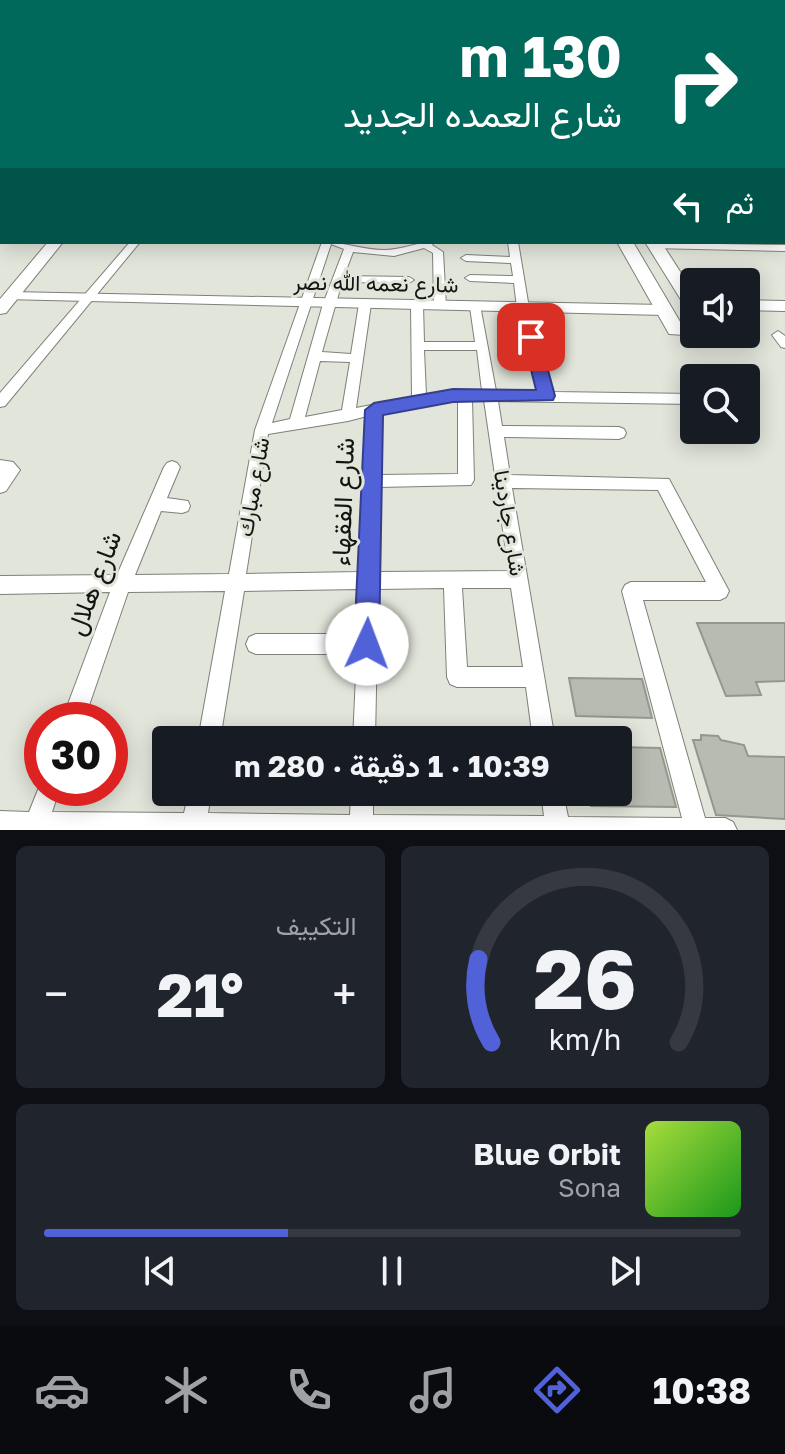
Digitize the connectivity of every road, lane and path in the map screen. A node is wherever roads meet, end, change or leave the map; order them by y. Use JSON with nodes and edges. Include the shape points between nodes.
{"nodes":[{"id":1,"x":37,"y":244,"type":"edge"},
{"id":2,"x":54,"y":244,"type":"edge"},
{"id":3,"x":133,"y":244,"type":"edge"},
{"id":4,"x":326,"y":244,"type":"edge"},
{"id":5,"x":339,"y":244,"type":"edge"},
{"id":6,"x":422,"y":244,"type":"edge"},
{"id":7,"x":428,"y":244,"type":"edge"},
{"id":8,"x":513,"y":244,"type":"edge"},
{"id":9,"x":626,"y":244,"type":"edge"},
{"id":10,"x":654,"y":244,"type":"edge"},
{"id":11,"x":349,"y":248,"type":"junction"},
{"id":12,"x":785,"y":248,"type":"edge"},
{"id":13,"x":383,"y":252,"type":"edge"},
{"id":14,"x":466,"y":258,"type":"dead end"},
{"id":15,"x":516,"y":260,"type":"junction"},
{"id":16,"x":470,"y":278,"type":"dead end"},
{"id":17,"x":337,"y":279,"type":"junction"},
{"id":18,"x":409,"y":280,"type":"dead end"},
{"id":19,"x":519,"y":280,"type":"junction"},
{"id":20,"x":680,"y":284,"type":"edge"},
{"id":21,"x":3,"y":298,"type":"edge"},
{"id":22,"x":88,"y":298,"type":"junction"},
{"id":23,"x":305,"y":303,"type":"junction"},
{"id":24,"x":329,"y":304,"type":"junction"},
{"id":25,"x":365,"y":304,"type":"junction"},
{"id":26,"x":417,"y":305,"type":"junction"},
{"id":27,"x":760,"y":305,"type":"edge"},
{"id":28,"x":440,"y":306,"type":"junction"},
{"id":29,"x":785,"y":306,"type":"edge"},
{"id":30,"x":476,"y":307,"type":"junction"},
{"id":31,"x":523,"y":308,"type":"junction"},
{"id":32,"x":664,"y":310,"type":"junction"},
{"id":33,"x":680,"y":326,"type":"edge"},
{"id":34,"x":418,"y":346,"type":"junction"},
{"id":35,"x":483,"y":346,"type":"junction"},
{"id":36,"x":314,"y":356,"type":"junction"},
{"id":37,"x":356,"y":358,"type":"junction"},
{"id":38,"x":465,"y":395,"type":"junction"},
{"id":39,"x":490,"y":395,"type":"junction"},
{"id":40,"x":547,"y":396,"type":"junction"},
{"id":41,"x":419,"y":399,"type":"junction"},
{"id":42,"x":680,"y":399,"type":"edge"},
{"id":43,"x":0,"y":402,"type":"edge"},
{"id":44,"x":374,"y":410,"type":"junction"},
{"id":45,"x":348,"y":416,"type":"junction"},
{"id":46,"x":296,"y":425,"type":"junction"},
{"id":47,"x":262,"y":430,"type":"junction"},
{"id":48,"x":496,"y":431,"type":"junction"},
{"id":49,"x":619,"y":433,"type":"dead end"},
{"id":50,"x":0,"y":466,"type":"edge"},
{"id":51,"x":172,"y":467,"type":"dead end"},
{"id":52,"x":372,"y":481,"type":"junction"},
{"id":53,"x":504,"y":481,"type":"junction"},
{"id":54,"x":0,"y":486,"type":"edge"},
{"id":55,"x":155,"y":504,"type":"junction"},
{"id":56,"x":182,"y":506,"type":"dead end"},
{"id":57,"x":519,"y":579,"type":"junction"},
{"id":58,"x":453,"y":580,"type":"junction"},
{"id":59,"x":369,"y":581,"type":"junction"},
{"id":60,"x":236,"y":582,"type":"junction"},
{"id":61,"x":122,"y":584,"type":"junction"},
{"id":62,"x":0,"y":585,"type":"edge"},
{"id":63,"x":256,"y":644,"type":"dead end"},
{"id":64,"x":367,"y":644,"type":"junction"},
{"id":65,"x":534,"y":677,"type":"junction"},
{"id":66,"x":79,"y":702,"type":"edge"},
{"id":67,"x":211,"y":726,"type":"edge"},
{"id":68,"x":364,"y":726,"type":"edge"},
{"id":69,"x":542,"y":726,"type":"edge"},
{"id":70,"x":42,"y":806,"type":"edge"},
{"id":71,"x":198,"y":806,"type":"edge"},
{"id":72,"x":362,"y":806,"type":"edge"},
{"id":73,"x":554,"y":806,"type":"edge"},
{"id":74,"x":0,"y":823,"type":"edge"},
{"id":75,"x":36,"y":824,"type":"junction"},
{"id":76,"x":194,"y":827,"type":"edge"},
{"id":77,"x":361,"y":827,"type":"junction"},
{"id":78,"x":558,"y":828,"type":"edge"},
{"id":79,"x":697,"y":830,"type":"edge"},
{"id":80,"x":725,"y":830,"type":"edge"}],
"edges":[{"from":1,"to":21,"type":"main road"},
{"from":2,"to":21,"type":"main road"},
{"from":3,"to":22,"type":"street"},
{"from":4,"to":23,"type":"street","name":"شارع مبارك"},
{"from":5,"to":11,"type":"street"},
{"from":6,"to":13,"type":"street"},
{"from":7,"to":28,"type":"street","via":[[438,252]]},
{"from":8,"to":15,"type":"street"},
{"from":9,"to":32,"type":"main road"},
{"from":10,"to":12,"type":"street"},
{"from":10,"to":20,"type":"main road"},
{"from":11,"to":13,"type":"street"},
{"from":11,"to":17,"type":"street"},
{"from":14,"to":15,"type":"street"},
{"from":15,"to":19,"type":"street"},
{"from":16,"to":19,"type":"street"},
{"from":17,"to":18,"type":"street"},
{"from":17,"to":24,"type":"street"},
{"from":19,"to":31,"type":"street"},
{"from":21,"to":22,"type":"street","name":"شارع نعمه الله نصر"},
{"from":22,"to":23,"type":"street","name":"شارع نعمه الله نصر"},
{"from":22,"to":43,"type":"street"},
{"from":23,"to":24,"type":"street","name":"شارع نعمه الله نصر"},
{"from":23,"to":47,"type":"street","name":"شارع مبارك"},
{"from":24,"to":25,"type":"street","name":"شارع نعمه الله نصر"},
{"from":24,"to":36,"type":"street"},
{"from":25,"to":26,"type":"street","name":"شارع نعمه الله نصر"},
{"from":25,"to":37,"type":"street"},
{"from":26,"to":28,"type":"street","name":"شارع نعمه الله نصر"},
{"from":26,"to":34,"type":"street"},
{"from":27,"to":29,"type":"main road"},
{"from":28,"to":30,"type":"street","name":"شارع نعمه الله نصر"},
{"from":30,"to":31,"type":"street","name":"شارع نعمه الله نصر"},
{"from":30,"to":35,"type":"street","name":"شارع جاردينا"},
{"from":31,"to":32,"type":"street","name":"شارع نعمه الله نصر"},
{"from":31,"to":40,"type":"street"},
{"from":32,"to":33,"type":"main road"},
{"from":34,"to":35,"type":"street"},
{"from":34,"to":41,"type":"street"},
{"from":35,"to":39,"type":"street","name":"شارع جاردينا"},
{"from":36,"to":37,"type":"street"},
{"from":36,"to":46,"type":"street"},
{"from":37,"to":45,"type":"street"},
{"from":38,"to":39,"type":"street"},
{"from":38,"to":41,"type":"street"},
{"from":38,"to":52,"type":"street","via":[[464,481]]},
{"from":39,"to":40,"type":"street"},
{"from":39,"to":48,"type":"street","name":"شارع جاردينا"},
{"from":40,"to":42,"type":"street"},
{"from":41,"to":44,"type":"street"},
{"from":44,"to":45,"type":"street"},
{"from":44,"to":52,"type":"street","name":"شارع الفقهاء"},
{"from":45,"to":46,"type":"street"},
{"from":46,"to":47,"type":"street"},
{"from":47,"to":60,"type":"street","name":"شارع مبارك"},
{"from":48,"to":49,"type":"street"},
{"from":48,"to":53,"type":"street","name":"شارع جاردينا"},
{"from":50,"to":54,"type":"street","via":[[12,470]]},
{"from":51,"to":55,"type":"street","name":"شارع هلال"},
{"from":52,"to":59,"type":"street","name":"شارع الفقهاء"},
{"from":53,"to":57,"type":"street","name":"شارع جاردينا"},
{"from":53,"to":79,"type":"street","via":[[663,484],[720,591],[631,591]]},
{"from":55,"to":56,"type":"street"},
{"from":55,"to":61,"type":"street","name":"شارع هلال"},
{"from":57,"to":58,"type":"street"},
{"from":57,"to":65,"type":"street","name":"شارع جاردينا"},
{"from":58,"to":59,"type":"street"},
{"from":58,"to":65,"type":"street","via":[[457,677]]},
{"from":59,"to":60,"type":"street"},
{"from":59,"to":64,"type":"street","name":"شارع الفقهاء"},
{"from":60,"to":61,"type":"street"},
{"from":60,"to":67,"type":"street","name":"شارع مبارك"},
{"from":61,"to":62,"type":"street"},
{"from":61,"to":66,"type":"street","name":"شارع هلال"},
{"from":63,"to":64,"type":"street"},
{"from":64,"to":68,"type":"street","name":"شارع الفقهاء"},
{"from":65,"to":69,"type":"street","name":"شارع جاردينا"},
{"from":70,"to":75,"type":"street"},
{"from":71,"to":76,"type":"street"},
{"from":72,"to":77,"type":"street"},
{"from":73,"to":78,"type":"street"},
{"from":74,"to":75,"type":"street"},
{"from":75,"to":76,"type":"street"},
{"from":76,"to":77,"type":"street"},
{"from":77,"to":78,"type":"street"},
{"from":78,"to":79,"type":"street"},
{"from":79,"to":80,"type":"street"}]}
